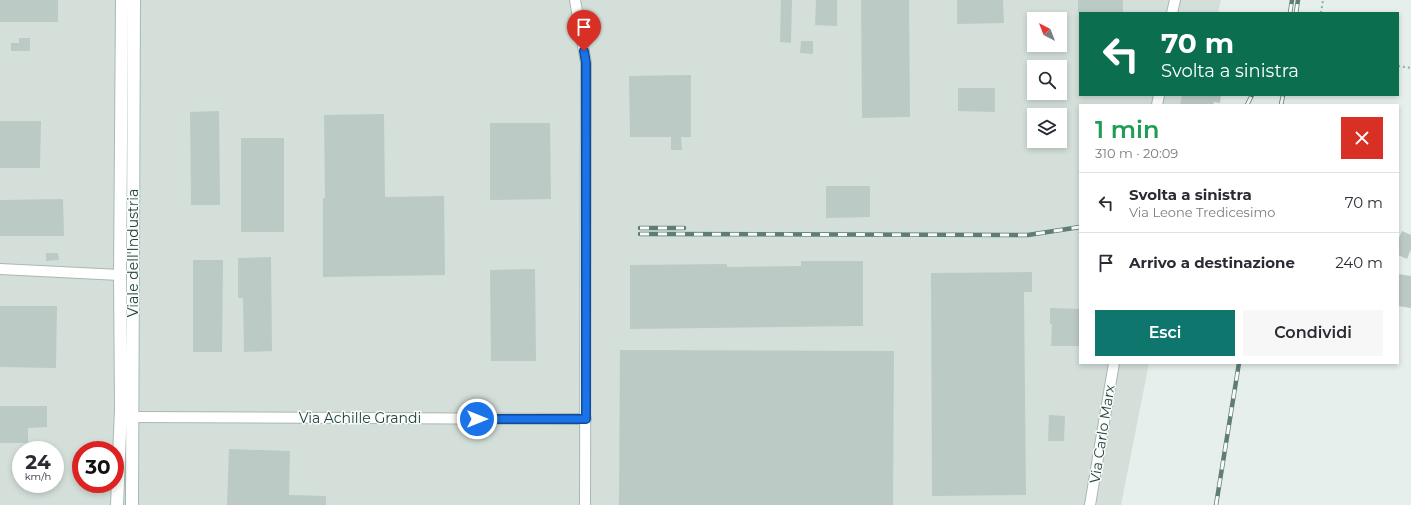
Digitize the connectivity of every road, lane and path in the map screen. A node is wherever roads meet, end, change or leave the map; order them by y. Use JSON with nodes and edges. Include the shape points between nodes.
{"nodes":[{"id":1,"x":122,"y":0,"type":"edge"},
{"id":2,"x":134,"y":0,"type":"edge"},
{"id":3,"x":575,"y":0,"type":"edge"},
{"id":4,"x":1174,"y":0,"type":"edge"},
{"id":5,"x":1323,"y":0,"type":"edge"},
{"id":6,"x":1172,"y":12,"type":"edge"},
{"id":7,"x":1321,"y":12,"type":"edge"},
{"id":8,"x":1399,"y":66,"type":"edge"},
{"id":9,"x":1411,"y":68,"type":"edge"},
{"id":10,"x":0,"y":269,"type":"edge"},
{"id":11,"x":120,"y":275,"type":"junction"},
{"id":12,"x":1114,"y":364,"type":"edge"},
{"id":13,"x":133,"y":418,"type":"junction"},
{"id":14,"x":586,"y":419,"type":"junction"},
{"id":15,"x":117,"y":505,"type":"edge"},
{"id":16,"x":132,"y":505,"type":"edge"},
{"id":17,"x":585,"y":505,"type":"edge"},
{"id":18,"x":1090,"y":505,"type":"edge"}],
"edges":[{"from":1,"to":11,"type":"main road","name":"Viale dell'Industria"},
{"from":2,"to":13,"type":"main road","name":"Viale dell'Industria"},
{"from":3,"to":14,"type":"street","via":[[586,63]]},
{"from":4,"to":6,"type":"street"},
{"from":5,"to":7,"type":"path"},
{"from":8,"to":9,"type":"path"},
{"from":10,"to":11,"type":"street","name":"Viale dell'Industria"},
{"from":11,"to":15,"type":"main road","name":"Viale dell'Industria","via":[[121,409]]},
{"from":12,"to":18,"type":"street","name":"Via Carlo Marx"},
{"from":13,"to":14,"type":"street","name":"Via Achille Grandi"},
{"from":13,"to":16,"type":"main road","name":"Viale dell'Industria"},
{"from":14,"to":17,"type":"street"}]}
